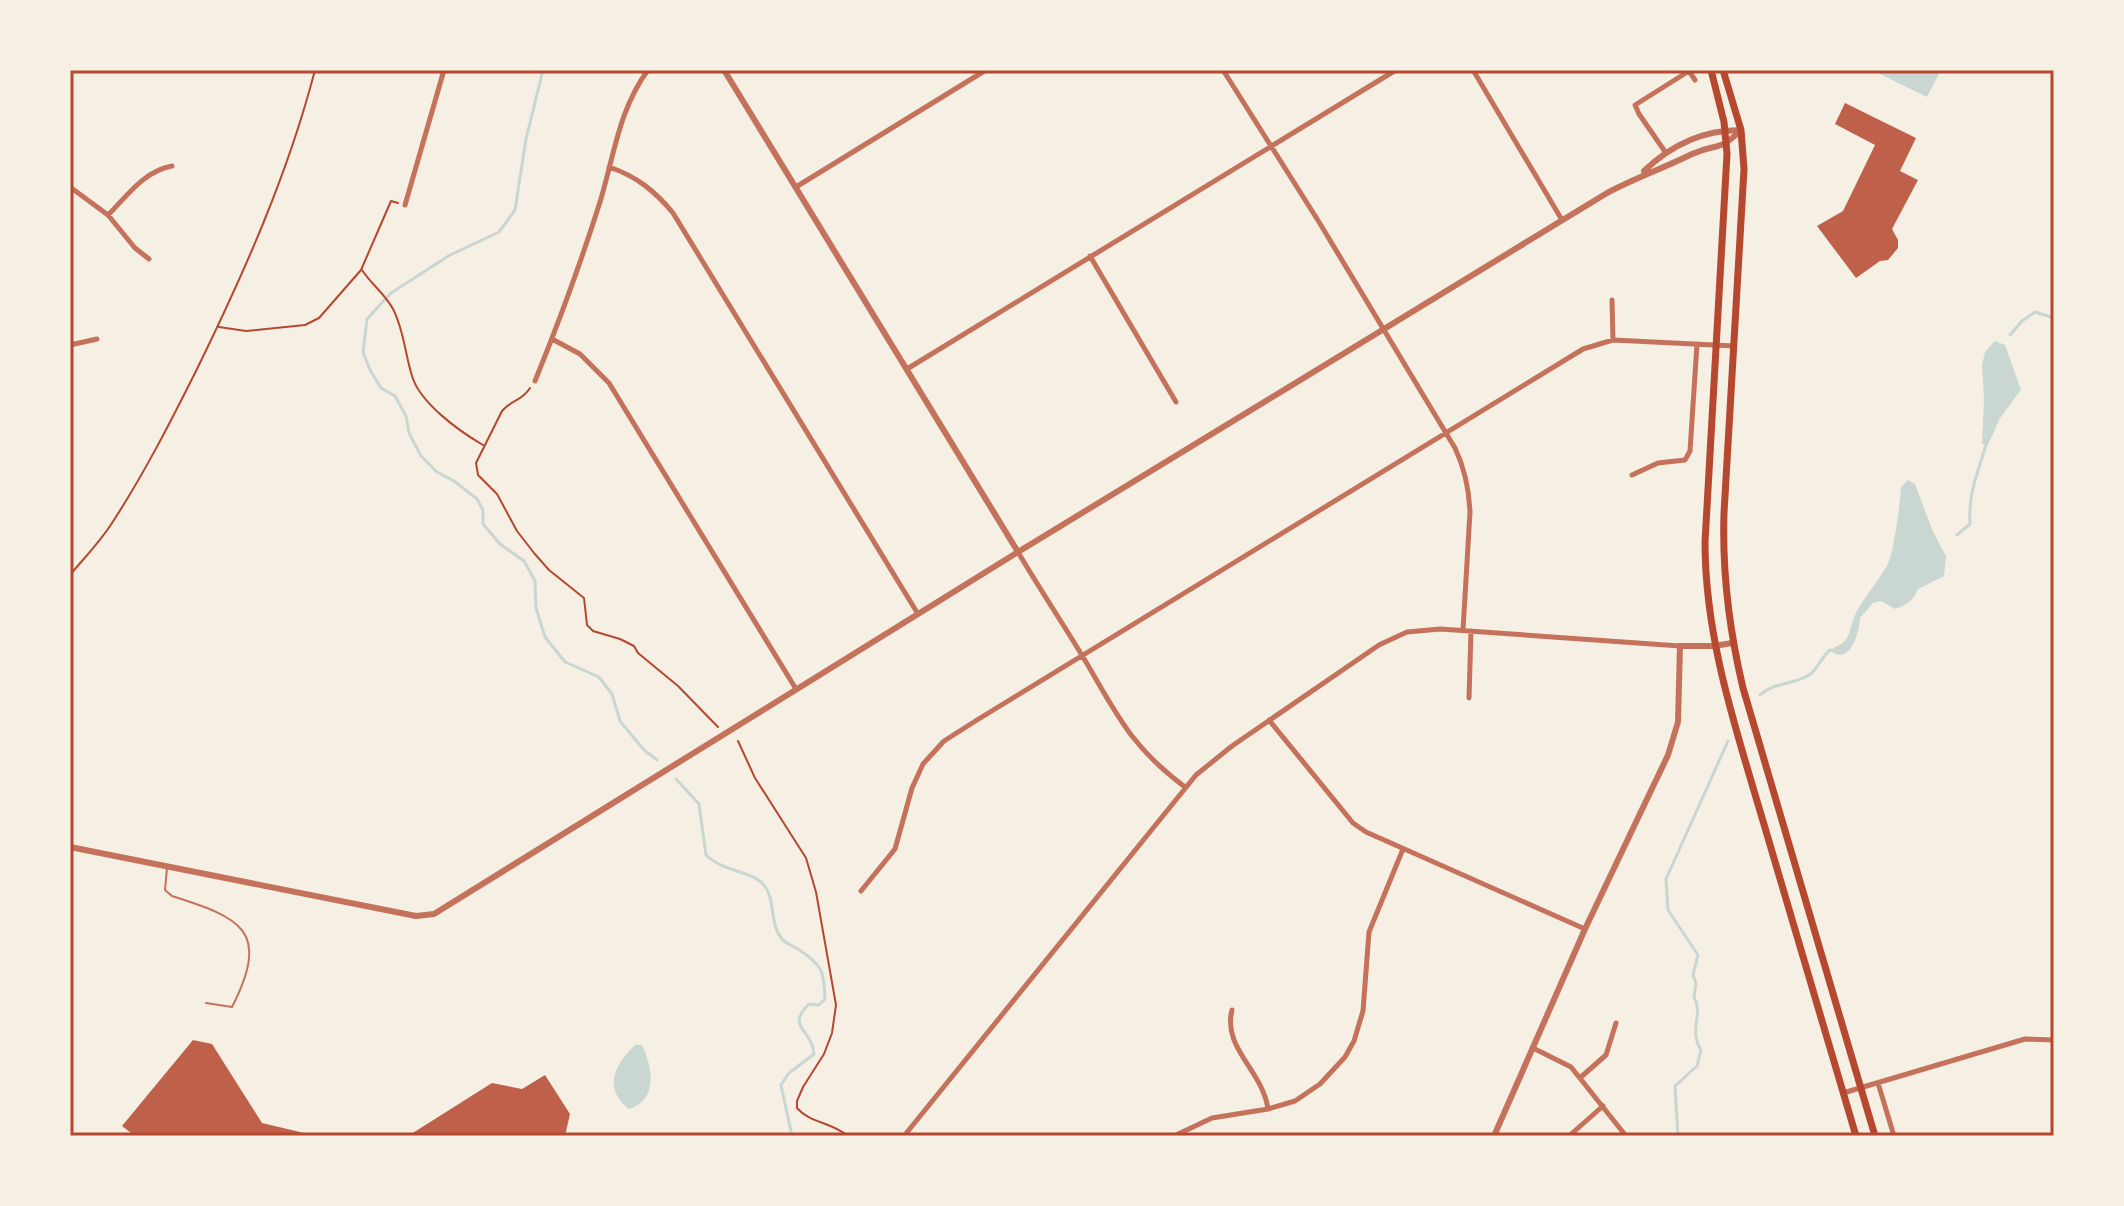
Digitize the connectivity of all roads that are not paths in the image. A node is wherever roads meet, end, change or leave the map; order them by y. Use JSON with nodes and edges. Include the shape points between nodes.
{"nodes":[{"id":1,"x":444,"y":70,"type":"edge"},
{"id":2,"x":648,"y":70,"type":"edge"},
{"id":3,"x":724,"y":70,"type":"edge"},
{"id":4,"x":986,"y":70,"type":"edge"},
{"id":5,"x":1223,"y":70,"type":"edge"},
{"id":6,"x":1396,"y":70,"type":"edge"},
{"id":7,"x":1473,"y":70,"type":"edge"},
{"id":8,"x":1711,"y":70,"type":"edge"},
{"id":9,"x":1723,"y":70,"type":"edge"},
{"id":10,"x":975,"y":73,"type":"edge"},
{"id":11,"x":1695,"y":80,"type":"dead end"},
{"id":12,"x":1726,"y":130,"type":"junction"},
{"id":13,"x":1741,"y":130,"type":"junction"},
{"id":14,"x":1727,"y":144,"type":"junction"},
{"id":15,"x":1270,"y":147,"type":"junction"},
{"id":16,"x":1666,"y":153,"type":"junction"},
{"id":17,"x":172,"y":166,"type":"dead end"},
{"id":18,"x":609,"y":167,"type":"junction"},
{"id":19,"x":1642,"y":174,"type":"junction"},
{"id":20,"x":70,"y":187,"type":"edge"},
{"id":21,"x":796,"y":187,"type":"junction"},
{"id":22,"x":405,"y":205,"type":"road end"},
{"id":23,"x":108,"y":215,"type":"junction"},
{"id":24,"x":1562,"y":220,"type":"junction"},
{"id":25,"x":1090,"y":256,"type":"junction"},
{"id":26,"x":149,"y":259,"type":"dead end"},
{"id":27,"x":1612,"y":300,"type":"dead end"},
{"id":28,"x":1384,"y":330,"type":"junction"},
{"id":29,"x":97,"y":339,"type":"dead end"},
{"id":30,"x":552,"y":339,"type":"junction"},
{"id":31,"x":1613,"y":340,"type":"junction"},
{"id":32,"x":1697,"y":344,"type":"junction"},
{"id":33,"x":70,"y":345,"type":"edge"},
{"id":34,"x":1716,"y":345,"type":"junction"},
{"id":35,"x":1734,"y":346,"type":"junction"},
{"id":36,"x":907,"y":369,"type":"junction"},
{"id":37,"x":535,"y":381,"type":"road end"},
{"id":38,"x":1176,"y":402,"type":"dead end"},
{"id":39,"x":1445,"y":432,"type":"junction"},
{"id":40,"x":1632,"y":475,"type":"dead end"},
{"id":41,"x":1018,"y":552,"type":"junction"},
{"id":42,"x":918,"y":614,"type":"junction"},
{"id":43,"x":1463,"y":630,"type":"junction"},
{"id":44,"x":1471,"y":631,"type":"junction"},
{"id":45,"x":1732,"y":643,"type":"junction"},
{"id":46,"x":1680,"y":646,"type":"junction"},
{"id":47,"x":1714,"y":646,"type":"junction"},
{"id":48,"x":1082,"y":656,"type":"junction"},
{"id":49,"x":796,"y":689,"type":"junction"},
{"id":50,"x":1469,"y":698,"type":"dead end"},
{"id":51,"x":1269,"y":720,"type":"junction"},
{"id":52,"x":1186,"y":787,"type":"junction"},
{"id":53,"x":70,"y":847,"type":"edge"},
{"id":54,"x":1403,"y":849,"type":"junction"},
{"id":55,"x":167,"y":867,"type":"junction"},
{"id":56,"x":861,"y":891,"type":"dead end"},
{"id":57,"x":1585,"y":929,"type":"junction"},
{"id":58,"x":206,"y":1003,"type":"dead end"},
{"id":59,"x":1232,"y":1010,"type":"dead end"},
{"id":60,"x":1616,"y":1023,"type":"dead end"},
{"id":61,"x":2054,"y":1040,"type":"edge"},
{"id":62,"x":1535,"y":1049,"type":"junction"},
{"id":63,"x":1581,"y":1077,"type":"junction"},
{"id":64,"x":1878,"y":1083,"type":"junction"},
{"id":65,"x":1861,"y":1088,"type":"junction"},
{"id":66,"x":1843,"y":1093,"type":"junction"},
{"id":67,"x":1603,"y":1106,"type":"junction"},
{"id":68,"x":1268,"y":1109,"type":"junction"},
{"id":69,"x":904,"y":1136,"type":"edge"},
{"id":70,"x":1174,"y":1136,"type":"edge"},
{"id":71,"x":1494,"y":1136,"type":"edge"},
{"id":72,"x":1569,"y":1136,"type":"edge"},
{"id":73,"x":1626,"y":1136,"type":"edge"},
{"id":74,"x":1856,"y":1136,"type":"edge"},
{"id":75,"x":1875,"y":1136,"type":"edge"},
{"id":76,"x":1894,"y":1136,"type":"edge"}],
"edges":[{"from":1,"to":22,"type":"street"},
{"from":2,"to":18,"type":"street","via":[[624,113]]},
{"from":3,"to":21,"type":"street"},
{"from":4,"to":10,"type":"street"},
{"from":5,"to":15,"type":"street"},
{"from":6,"to":15,"type":"street"},
{"from":7,"to":24,"type":"street"},
{"from":8,"to":12,"type":"main road"},
{"from":9,"to":13,"type":"main road"},
{"from":10,"to":21,"type":"street"},
{"from":11,"to":16,"type":"street","via":[[1689,71],[1635,105]]},
{"from":12,"to":13,"type":"street"},
{"from":12,"to":14,"type":"main road"},
{"from":12,"to":16,"type":"street","via":[[1698,136]]},
{"from":13,"to":14,"type":"street"},
{"from":13,"to":35,"type":"main road","via":[[1743,196]]},
{"from":14,"to":19,"type":"street"},
{"from":14,"to":34,"type":"main road"},
{"from":15,"to":25,"type":"street"},
{"from":15,"to":28,"type":"street"},
{"from":16,"to":19,"type":"street"},
{"from":17,"to":23,"type":"street","via":[[146,177]]},
{"from":18,"to":30,"type":"street"},
{"from":18,"to":42,"type":"street","via":[[648,187],[673,213]]},
{"from":19,"to":24,"type":"street"},
{"from":20,"to":23,"type":"street"},
{"from":21,"to":36,"type":"street"},
{"from":23,"to":26,"type":"street"},
{"from":24,"to":28,"type":"street"},
{"from":25,"to":36,"type":"street"},
{"from":25,"to":38,"type":"street"},
{"from":27,"to":31,"type":"street"},
{"from":28,"to":39,"type":"street"},
{"from":28,"to":41,"type":"street"},
{"from":29,"to":33,"type":"street"},
{"from":30,"to":37,"type":"street"},
{"from":30,"to":49,"type":"street","via":[[580,354],[609,383]]},
{"from":31,"to":32,"type":"street"},
{"from":31,"to":39,"type":"street","via":[[1562,360]]},
{"from":32,"to":34,"type":"street"},
{"from":32,"to":40,"type":"street","via":[[1690,451],[1685,460],[1658,463]]},
{"from":34,"to":35,"type":"street"},
{"from":34,"to":47,"type":"main road","via":[[1705,542]]},
{"from":35,"to":45,"type":"main road","via":[[1723,551]]},
{"from":36,"to":41,"type":"street"},
{"from":39,"to":43,"type":"street","via":[[1462,464],[1469,495]]},
{"from":39,"to":48,"type":"street"},
{"from":41,"to":42,"type":"street"},
{"from":41,"to":48,"type":"street"},
{"from":42,"to":49,"type":"street"},
{"from":43,"to":44,"type":"street"},
{"from":43,"to":51,"type":"street","via":[[1421,630],[1391,638]]},
{"from":44,"to":46,"type":"street"},
{"from":44,"to":50,"type":"street"},
{"from":45,"to":47,"type":"street"},
{"from":45,"to":65,"type":"main road"},
{"from":46,"to":47,"type":"street"},
{"from":46,"to":57,"type":"street","via":[[1675,737]]},
{"from":47,"to":66,"type":"main road"},
{"from":48,"to":52,"type":"street","via":[[1135,743]]},
{"from":48,"to":56,"type":"street","via":[[931,752],[917,774],[895,849]]},
{"from":49,"to":55,"type":"street","via":[[434,914],[416,916]]},
{"from":51,"to":52,"type":"street"},
{"from":51,"to":54,"type":"street","via":[[1353,823]]},
{"from":52,"to":69,"type":"street"},
{"from":53,"to":55,"type":"street"},
{"from":54,"to":57,"type":"street"},
{"from":54,"to":68,"type":"street","via":[[1369,932],[1363,1011],[1354,1041],[1320,1084],[1295,1101]]},
{"from":55,"to":58,"type":"lane","via":[[165,890],[230,917],[248,943],[245,981],[232,1007]]},
{"from":57,"to":62,"type":"street"},
{"from":59,"to":68,"type":"street","via":[[1233,1041],[1262,1085]]},
{"from":60,"to":63,"type":"street","via":[[1606,1055]]},
{"from":61,"to":64,"type":"street","via":[[2025,1039]]},
{"from":62,"to":63,"type":"street"},
{"from":62,"to":71,"type":"street"},
{"from":63,"to":67,"type":"street"},
{"from":64,"to":65,"type":"street"},
{"from":64,"to":76,"type":"street"},
{"from":65,"to":66,"type":"street"},
{"from":65,"to":75,"type":"main road"},
{"from":66,"to":74,"type":"main road"},
{"from":67,"to":72,"type":"street"},
{"from":67,"to":73,"type":"street"},
{"from":68,"to":70,"type":"street","via":[[1212,1118]]}]}
